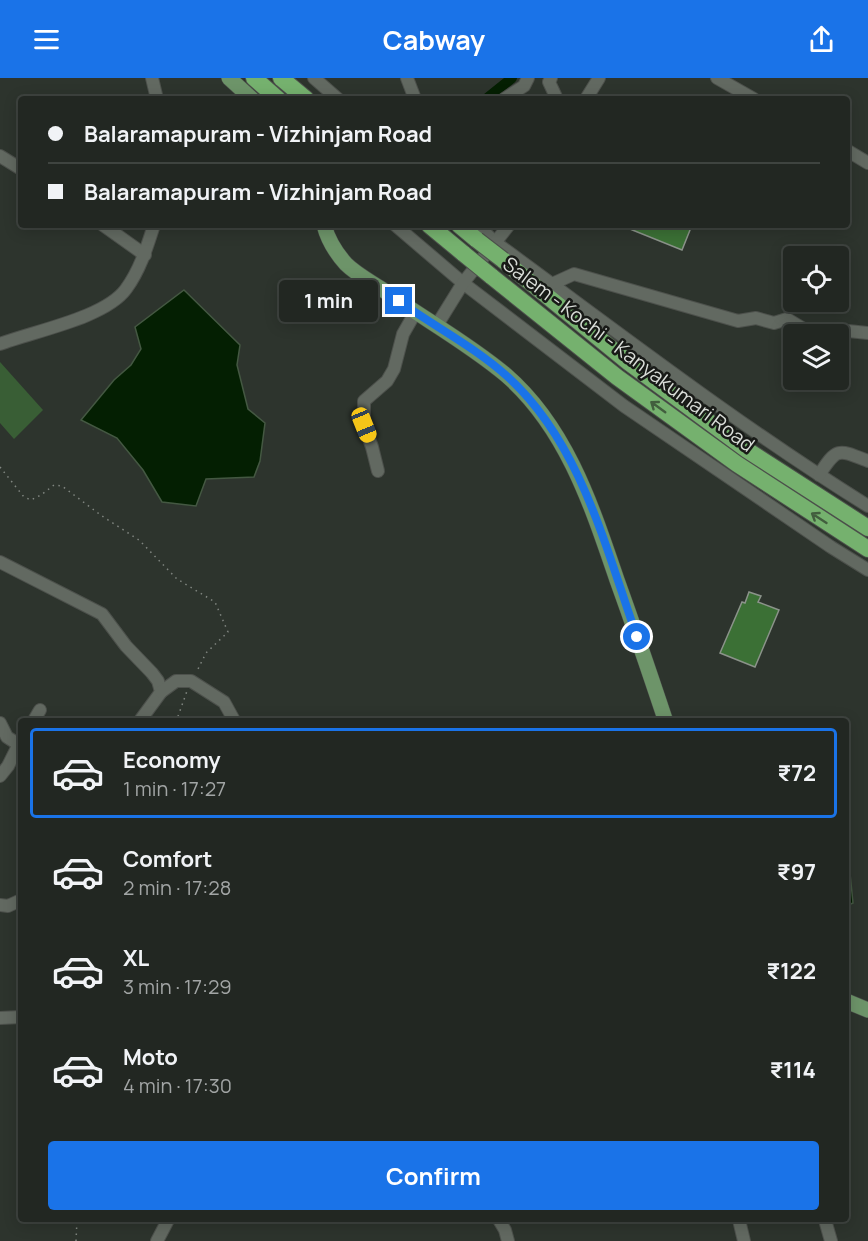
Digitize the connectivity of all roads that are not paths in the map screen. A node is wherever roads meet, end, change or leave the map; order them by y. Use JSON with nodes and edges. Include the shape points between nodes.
{"nodes":[{"id":1,"x":152,"y":78,"type":"edge"},
{"id":2,"x":229,"y":78,"type":"edge"},
{"id":3,"x":254,"y":78,"type":"edge"},
{"id":4,"x":281,"y":78,"type":"edge"},
{"id":5,"x":314,"y":78,"type":"edge"},
{"id":6,"x":407,"y":78,"type":"edge"},
{"id":7,"x":528,"y":78,"type":"edge"},
{"id":8,"x":551,"y":78,"type":"edge"},
{"id":9,"x":599,"y":78,"type":"edge"},
{"id":10,"x":717,"y":78,"type":"edge"},
{"id":11,"x":156,"y":96,"type":"edge"},
{"id":12,"x":249,"y":96,"type":"edge"},
{"id":13,"x":275,"y":96,"type":"edge"},
{"id":14,"x":302,"y":96,"type":"edge"},
{"id":15,"x":335,"y":96,"type":"edge"},
{"id":16,"x":414,"y":96,"type":"edge"},
{"id":17,"x":509,"y":96,"type":"edge"},
{"id":18,"x":556,"y":96,"type":"edge"},
{"id":19,"x":588,"y":96,"type":"edge"},
{"id":20,"x":749,"y":96,"type":"edge"},
{"id":21,"x":850,"y":152,"type":"edge"},
{"id":22,"x":0,"y":156,"type":"edge"},
{"id":23,"x":868,"y":163,"type":"edge"},
{"id":24,"x":18,"y":167,"type":"edge"},
{"id":25,"x":107,"y":228,"type":"edge"},
{"id":26,"x":153,"y":228,"type":"edge"},
{"id":27,"x":325,"y":228,"type":"edge"},
{"id":28,"x":399,"y":228,"type":"edge"},
{"id":29,"x":433,"y":228,"type":"edge"},
{"id":30,"x":507,"y":228,"type":"edge"},
{"id":31,"x":477,"y":232,"type":"edge"},
{"id":32,"x":496,"y":243,"type":"junction"},
{"id":33,"x":145,"y":255,"type":"junction"},
{"id":34,"x":463,"y":283,"type":"junction"},
{"id":35,"x":552,"y":284,"type":"junction"},
{"id":36,"x":416,"y":313,"type":"junction"},
{"id":37,"x":437,"y":325,"type":"junction"},
{"id":38,"x":868,"y":333,"type":"edge"},
{"id":39,"x":0,"y":344,"type":"edge"},
{"id":40,"x":868,"y":461,"type":"edge"},
{"id":41,"x":378,"y":471,"type":"dead end"},
{"id":42,"x":819,"y":475,"type":"junction"},
{"id":43,"x":868,"y":506,"type":"edge"},
{"id":44,"x":868,"y":528,"type":"edge"},
{"id":45,"x":868,"y":549,"type":"edge"},
{"id":46,"x":0,"y":562,"type":"edge"},
{"id":47,"x":868,"y":570,"type":"edge"},
{"id":48,"x":161,"y":692,"type":"junction"},
{"id":49,"x":142,"y":718,"type":"edge"},
{"id":50,"x":232,"y":718,"type":"edge"},
{"id":51,"x":665,"y":718,"type":"edge"},
{"id":52,"x":0,"y":723,"type":"edge"},
{"id":53,"x":18,"y":743,"type":"edge"},
{"id":54,"x":18,"y":748,"type":"edge"},
{"id":55,"x":0,"y":776,"type":"edge"},
{"id":56,"x":18,"y":901,"type":"edge"},
{"id":57,"x":0,"y":905,"type":"edge"},
{"id":58,"x":849,"y":1002,"type":"edge"},
{"id":59,"x":868,"y":1010,"type":"edge"},
{"id":60,"x":18,"y":1017,"type":"edge"},
{"id":61,"x":0,"y":1018,"type":"edge"},
{"id":62,"x":167,"y":1222,"type":"edge"},
{"id":63,"x":500,"y":1222,"type":"edge"},
{"id":64,"x":739,"y":1222,"type":"edge"},
{"id":65,"x":826,"y":1222,"type":"edge"},
{"id":66,"x":157,"y":1241,"type":"edge"},
{"id":67,"x":508,"y":1241,"type":"edge"},
{"id":68,"x":744,"y":1241,"type":"edge"},
{"id":69,"x":831,"y":1241,"type":"edge"}],
"edges":[{"from":1,"to":11,"type":"street"},
{"from":2,"to":12,"type":"main road"},
{"from":3,"to":13,"type":"highway"},
{"from":4,"to":14,"type":"highway"},
{"from":5,"to":15,"type":"street"},
{"from":6,"to":16,"type":"street"},
{"from":7,"to":17,"type":"street","via":[[524,86]]},
{"from":8,"to":18,"type":"street"},
{"from":9,"to":19,"type":"street"},
{"from":10,"to":20,"type":"street"},
{"from":21,"to":23,"type":"street"},
{"from":22,"to":24,"type":"street"},
{"from":25,"to":33,"type":"street"},
{"from":26,"to":33,"type":"street"},
{"from":27,"to":36,"type":"main road","via":[[348,266]]},
{"from":28,"to":34,"type":"street"},
{"from":45,"to":29,"type":"highway","name":"Salem - Kochi - Kanyakumari Road","one_way":true,"bridge":true,"via":[[747,470],[617,377]]},
{"from":30,"to":32,"type":"street"},
{"from":31,"to":32,"type":"street"},
{"from":31,"to":44,"type":"highway","name":"Salem - Kochi - Kanyakumari Road","bridge":true,"via":[[502,260],[627,362],[747,450]]},
{"from":32,"to":34,"type":"street"},
{"from":32,"to":35,"type":"street"},
{"from":33,"to":39,"type":"street","via":[[125,290],[105,306]]},
{"from":34,"to":37,"type":"street"},
{"from":34,"to":47,"type":"street","via":[[624,406]]},
{"from":35,"to":38,"type":"street","via":[[574,274],[738,321],[787,319],[812,334],[829,329]]},
{"from":35,"to":42,"type":"street"},
{"from":36,"to":37,"type":"main road"},
{"from":36,"to":41,"type":"street","via":[[403,334],[387,381],[364,401],[364,425]]},
{"from":37,"to":51,"type":"main road","via":[[508,377],[542,414],[569,456],[593,509]]},
{"from":40,"to":42,"type":"street","via":[[840,452],[832,455]]},
{"from":42,"to":43,"type":"street"},
{"from":46,"to":48,"type":"street","via":[[102,614],[152,673]]},
{"from":48,"to":49,"type":"street"},
{"from":48,"to":50,"type":"street","via":[[176,681],[191,681],[224,702]]},
{"from":52,"to":53,"type":"street","via":[[7,737]]},
{"from":54,"to":55,"type":"street"},
{"from":56,"to":57,"type":"street"},
{"from":58,"to":59,"type":"main road"},
{"from":60,"to":61,"type":"street"},
{"from":62,"to":66,"type":"street"},
{"from":63,"to":67,"type":"street"},
{"from":64,"to":68,"type":"street"},
{"from":65,"to":69,"type":"street"}]}
